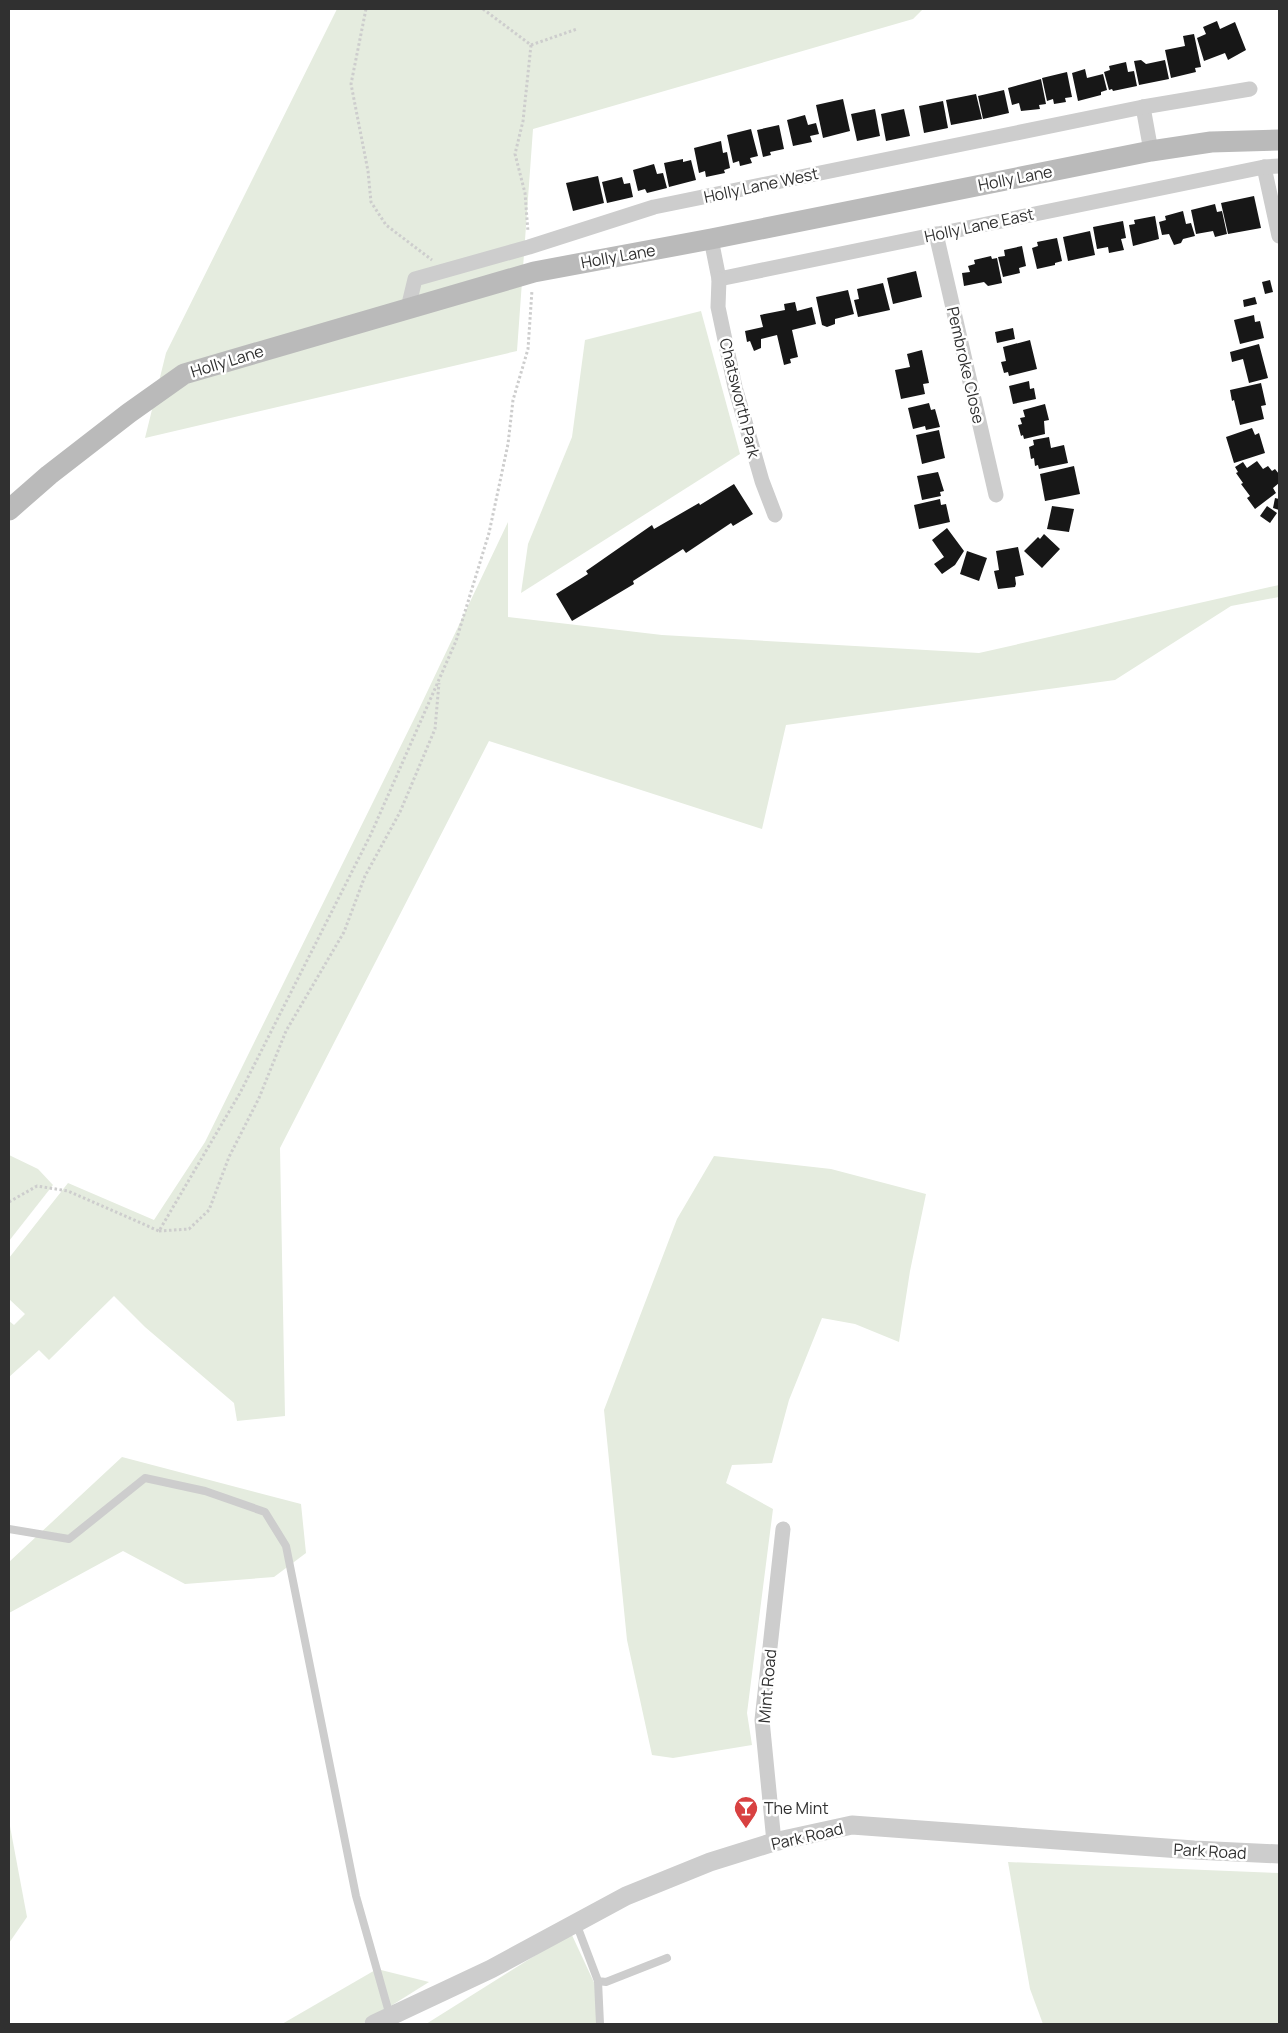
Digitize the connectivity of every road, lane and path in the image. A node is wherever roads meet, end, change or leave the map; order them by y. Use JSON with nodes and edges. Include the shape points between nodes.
{"nodes":[{"id":1,"x":366,"y":9,"type":"edge"},
{"id":2,"x":484,"y":9,"type":"edge"},
{"id":3,"x":577,"y":29,"type":"dead end"},
{"id":4,"x":531,"y":45,"type":"junction"},
{"id":5,"x":1250,"y":90,"type":"dead end"},
{"id":6,"x":1143,"y":107,"type":"junction"},
{"id":7,"x":1279,"y":140,"type":"edge"},
{"id":8,"x":1152,"y":151,"type":"junction"},
{"id":9,"x":1272,"y":167,"type":"edge"},
{"id":10,"x":936,"y":234,"type":"junction"},
{"id":11,"x":1279,"y":236,"type":"edge"},
{"id":12,"x":711,"y":239,"type":"junction"},
{"id":13,"x":529,"y":247,"type":"junction"},
{"id":14,"x":445,"y":269,"type":"junction"},
{"id":15,"x":534,"y":272,"type":"junction"},
{"id":16,"x":719,"y":279,"type":"junction"},
{"id":17,"x":408,"y":308,"type":"junction"},
{"id":18,"x":996,"y":495,"type":"dead end"},
{"id":19,"x":9,"y":510,"type":"edge"},
{"id":20,"x":775,"y":515,"type":"dead end"},
{"id":21,"x":439,"y":680,"type":"junction"},
{"id":22,"x":9,"y":1202,"type":"edge"},
{"id":23,"x":159,"y":1231,"type":"junction"},
{"id":24,"x":9,"y":1529,"type":"edge"},
{"id":25,"x":783,"y":1530,"type":"dead end"},
{"id":26,"x":774,"y":1842,"type":"junction"},
{"id":27,"x":1279,"y":1854,"type":"edge"},
{"id":28,"x":576,"y":1923,"type":"junction"},
{"id":29,"x":667,"y":1958,"type":"dead end"},
{"id":30,"x":598,"y":1981,"type":"junction"},
{"id":31,"x":382,"y":2020,"type":"edge"},
{"id":32,"x":600,"y":2024,"type":"edge"}],
"edges":[{"from":1,"to":14,"type":"path","via":[[350,84],[371,202],[386,225]]},
{"from":2,"to":4,"type":"path"},
{"from":3,"to":4,"type":"path"},
{"from":4,"to":13,"type":"path","via":[[523,121],[515,154],[525,193]]},
{"from":5,"to":6,"type":"street","name":"Holly Lane West"},
{"from":6,"to":8,"type":"street"},
{"from":6,"to":13,"type":"street","name":"Holly Lane West","via":[[654,206]]},
{"from":7,"to":8,"type":"main road","name":"Holly Lane","via":[[1211,142]]},
{"from":8,"to":12,"type":"main road","name":"Holly Lane"},
{"from":9,"to":10,"type":"street","name":"Holly Lane East"},
{"from":9,"to":11,"type":"street"},
{"from":10,"to":16,"type":"street","name":"Holly Lane East"},
{"from":10,"to":18,"type":"street","name":"Pembroke Close"},
{"from":12,"to":15,"type":"main road","name":"Holly Lane"},
{"from":12,"to":16,"type":"street"},
{"from":13,"to":14,"type":"street","name":"Holly Lane West"},
{"from":14,"to":17,"type":"street","name":"Holly Lane West","via":[[415,278]]},
{"from":15,"to":17,"type":"main road","name":"Holly Lane"},
{"from":15,"to":21,"type":"path","via":[[528,349],[513,400],[508,444],[489,533],[456,641]]},
{"from":16,"to":20,"type":"street","name":"Chatsworth Park","via":[[718,307],[735,387]]},
{"from":17,"to":19,"type":"main road","name":"Holly Lane","via":[[184,374],[49,475]]},
{"from":21,"to":23,"type":"path","via":[[371,834],[240,1093]]},
{"from":21,"to":23,"type":"path","via":[[435,729],[400,812],[365,876],[344,932],[286,1031],[259,1098],[229,1157],[210,1210],[190,1229]]},
{"from":22,"to":23,"type":"path","via":[[37,1186],[68,1191]]},
{"from":24,"to":31,"type":"lane","via":[[69,1539],[144,1478],[206,1491],[265,1512],[286,1546]]},
{"from":25,"to":26,"type":"street","name":"Mint Road","via":[[762,1720]]},
{"from":26,"to":27,"type":"street","name":"Park Road","via":[[852,1825]]},
{"from":26,"to":28,"type":"street","name":"Park Road","via":[[710,1862],[643,1889]]},
{"from":28,"to":30,"type":"lane"},
{"from":28,"to":31,"type":"street","name":"Park Road","via":[[491,1969]]},
{"from":29,"to":30,"type":"lane","via":[[606,1982]]},
{"from":30,"to":32,"type":"lane"}]}
